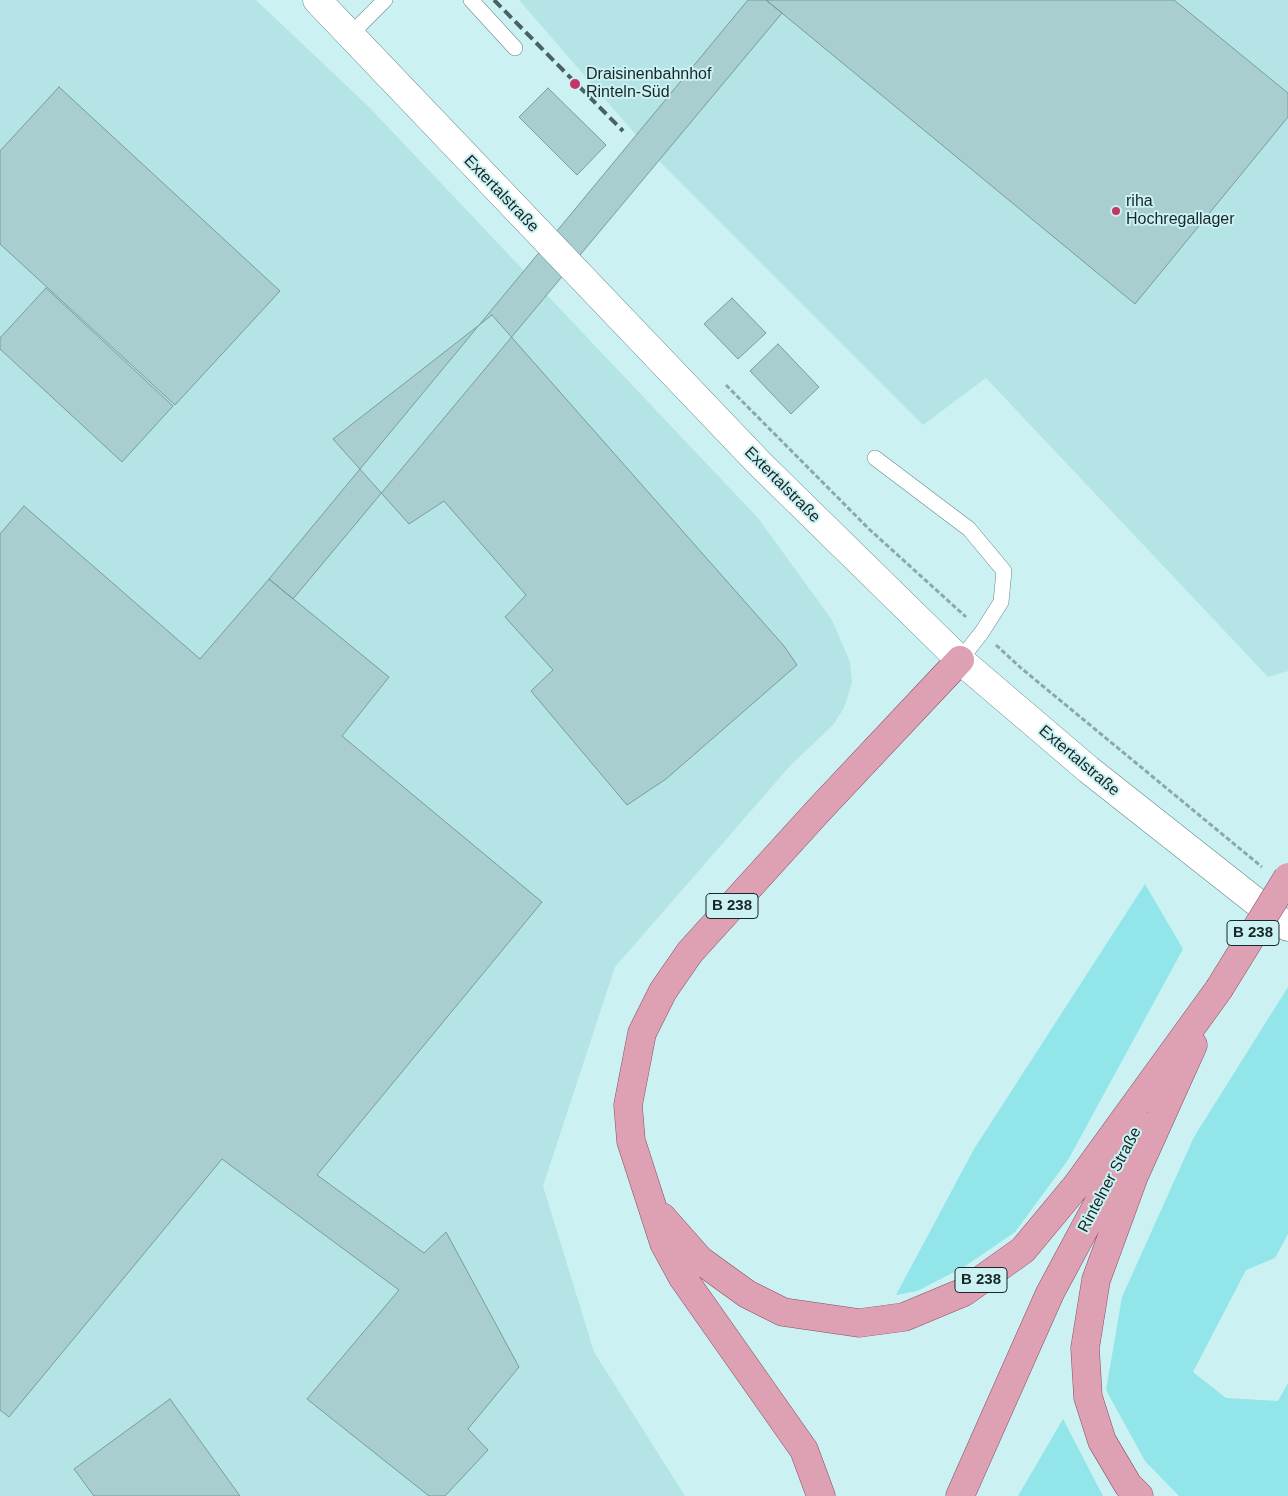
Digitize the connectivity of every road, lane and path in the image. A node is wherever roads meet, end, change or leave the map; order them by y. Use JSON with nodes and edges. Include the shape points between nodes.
{"nodes":[{"id":1,"x":317,"y":0,"type":"edge"},
{"id":2,"x":385,"y":0,"type":"edge"},
{"id":3,"x":471,"y":0,"type":"edge"},
{"id":4,"x":350,"y":35,"type":"junction"},
{"id":5,"x":515,"y":48,"type":"dead end"},
{"id":6,"x":722,"y":381,"type":"dead end"},
{"id":7,"x":876,"y":458,"type":"dead end"},
{"id":8,"x":982,"y":632,"type":"junction"},
{"id":9,"x":960,"y":660,"type":"junction"},
{"id":10,"x":1277,"y":873,"type":"edge"},
{"id":11,"x":1288,"y":927,"type":"edge"},
{"id":12,"x":1219,"y":989,"type":"junction"},
{"id":13,"x":653,"y":1207,"type":"junction"},
{"id":14,"x":821,"y":1496,"type":"edge"},
{"id":15,"x":960,"y":1496,"type":"edge"},
{"id":16,"x":1140,"y":1496,"type":"edge"}],
"edges":[{"from":1,"to":4,"type":"main road","name":"Extertalstraße"},
{"from":2,"to":4,"type":"lane"},
{"from":3,"to":5,"type":"lane"},
{"from":4,"to":9,"type":"main road","name":"Extertalstraße","via":[[752,456]]},
{"from":6,"to":8,"type":"path","via":[[870,529]]},
{"from":7,"to":8,"type":"lane","via":[[969,529],[1004,572],[1001,602]]},
{"from":8,"to":9,"type":"lane"},
{"from":8,"to":10,"type":"path","via":[[1021,668]]},
{"from":9,"to":11,"type":"main road","name":"Extertalstraße","via":[[1104,782]]},
{"from":9,"to":13,"type":"main road","number":"B 238","via":[[690,952],[663,991],[642,1033],[628,1105],[631,1141]]},
{"from":10,"to":12,"type":"main road","name":"Rintelner Straße","number":"B 238","bridge":true},
{"from":12,"to":13,"type":"main road","number":"B 238","via":[[1077,1185],[1022,1250],[964,1292],[904,1317],[859,1323],[783,1312],[747,1294],[700,1260]]},
{"from":12,"to":15,"type":"main road","name":"Rintelner Straße","number":"B 238","via":[[1128,1144],[1050,1294]]},
{"from":12,"to":16,"type":"main road","number":"B 238","via":[[1134,1176],[1096,1280],[1085,1348],[1088,1398],[1102,1441],[1128,1485]]},
{"from":13,"to":14,"type":"main road","number":"B 238","via":[[664,1243],[683,1278],[804,1450]]}]}
